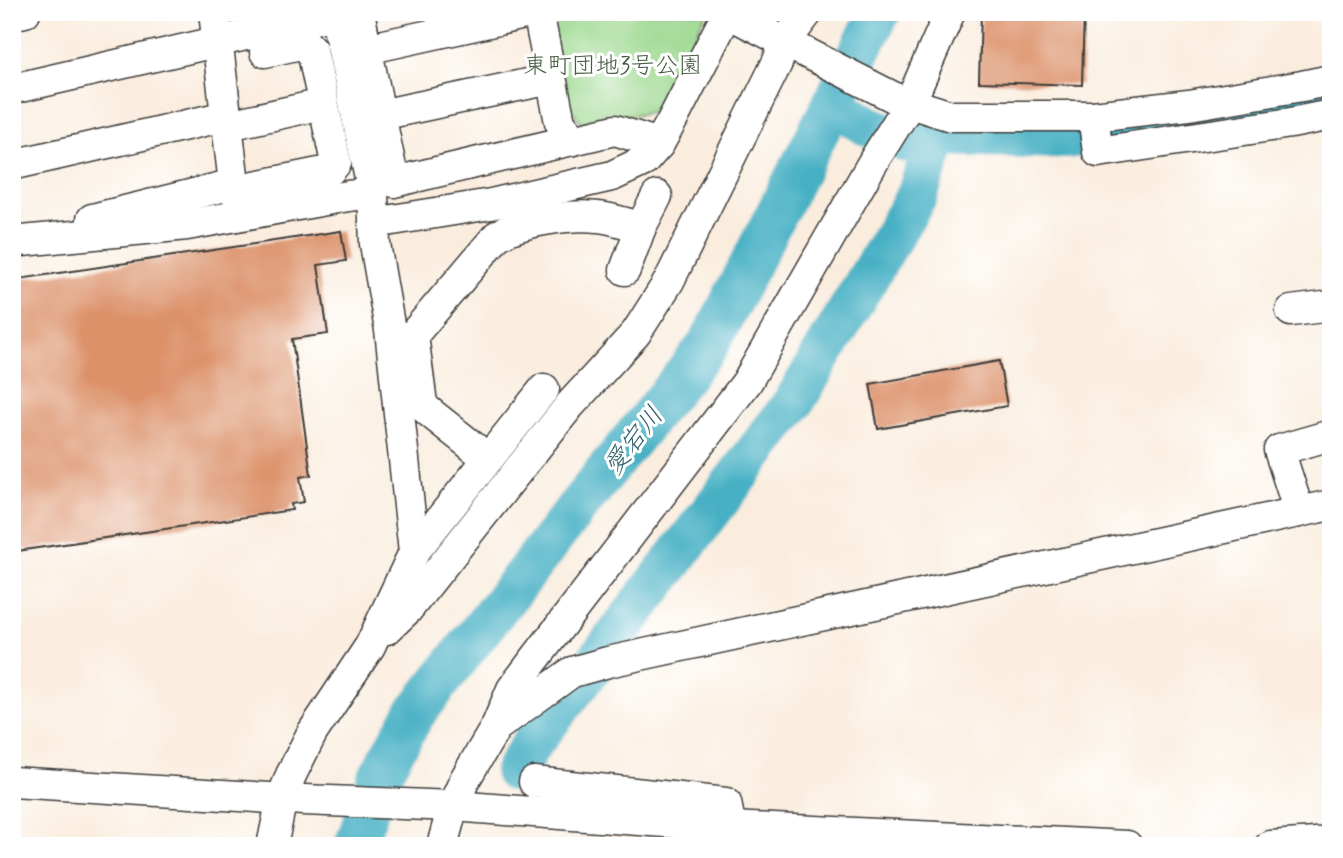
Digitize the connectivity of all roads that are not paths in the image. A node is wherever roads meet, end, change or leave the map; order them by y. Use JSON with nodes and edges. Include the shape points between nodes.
{"nodes":[{"id":1,"x":25,"y":12,"type":"edge"},
{"id":2,"x":359,"y":12,"type":"edge"},
{"id":3,"x":536,"y":12,"type":"edge"},
{"id":4,"x":728,"y":12,"type":"edge"},
{"id":5,"x":808,"y":12,"type":"edge"},
{"id":6,"x":950,"y":12,"type":"edge"},
{"id":7,"x":335,"y":13,"type":"edge"},
{"id":8,"x":12,"y":15,"type":"edge"},
{"id":9,"x":217,"y":38,"type":"edge"},
{"id":10,"x":785,"y":42,"type":"junction"},
{"id":11,"x":366,"y":49,"type":"junction"},
{"id":12,"x":551,"y":79,"type":"junction"},
{"id":13,"x":1331,"y":80,"type":"edge"},
{"id":14,"x":1302,"y":87,"type":"junction"},
{"id":15,"x":12,"y":89,"type":"edge"},
{"id":16,"x":323,"y":104,"type":"junction"},
{"id":17,"x":1189,"y":106,"type":"junction"},
{"id":18,"x":904,"y":108,"type":"junction"},
{"id":19,"x":380,"y":116,"type":"junction"},
{"id":20,"x":1093,"y":117,"type":"junction"},
{"id":21,"x":1317,"y":117,"type":"edge"},
{"id":22,"x":227,"y":121,"type":"junction"},
{"id":23,"x":1196,"y":137,"type":"junction"},
{"id":24,"x":574,"y":139,"type":"junction"},
{"id":25,"x":659,"y":144,"type":"junction"},
{"id":26,"x":12,"y":165,"type":"edge"},
{"id":27,"x":373,"y":193,"type":"junction"},
{"id":28,"x":237,"y":196,"type":"junction"},
{"id":29,"x":657,"y":196,"type":"dead end"},
{"id":30,"x":374,"y":223,"type":"junction"},
{"id":31,"x":641,"y":227,"type":"junction"},
{"id":32,"x":12,"y":241,"type":"edge"},
{"id":33,"x":625,"y":271,"type":"dead end"},
{"id":34,"x":1331,"y":306,"type":"edge"},
{"id":35,"x":1291,"y":311,"type":"dead end"},
{"id":36,"x":544,"y":389,"type":"dead end"},
{"id":37,"x":1331,"y":435,"type":"edge"},
{"id":38,"x":487,"y":458,"type":"junction"},
{"id":39,"x":1331,"y":505,"type":"edge"},
{"id":40,"x":1299,"y":512,"type":"junction"},
{"id":41,"x":414,"y":552,"type":"junction"},
{"id":42,"x":370,"y":646,"type":"junction"},
{"id":43,"x":496,"y":727,"type":"junction"},
{"id":44,"x":12,"y":782,"type":"edge"},
{"id":45,"x":534,"y":782,"type":"dead end"},
{"id":46,"x":293,"y":799,"type":"junction"},
{"id":47,"x":453,"y":806,"type":"junction"},
{"id":48,"x":725,"y":836,"type":"edge"},
{"id":49,"x":1331,"y":842,"type":"edge"},
{"id":50,"x":1091,"y":845,"type":"edge"},
{"id":51,"x":1281,"y":845,"type":"edge"},
{"id":52,"x":272,"y":846,"type":"edge"},
{"id":53,"x":442,"y":846,"type":"edge"},
{"id":54,"x":1127,"y":846,"type":"edge"}],
"edges":[{"from":1,"to":8,"type":"street"},
{"from":2,"to":11,"type":"street"},
{"from":3,"to":11,"type":"street"},
{"from":3,"to":12,"type":"street"},
{"from":4,"to":10,"type":"street"},
{"from":4,"to":25,"type":"street"},
{"from":5,"to":10,"type":"street"},
{"from":6,"to":18,"type":"street"},
{"from":7,"to":9,"type":"street"},
{"from":7,"to":27,"type":"street"},
{"from":9,"to":15,"type":"street"},
{"from":9,"to":16,"type":"street","via":[[305,43],[312,50]]},
{"from":9,"to":22,"type":"street"},
{"from":10,"to":18,"type":"street"},
{"from":10,"to":42,"type":"street","via":[[669,281],[636,333],[570,405],[408,609]]},
{"from":11,"to":19,"type":"street"},
{"from":12,"to":19,"type":"street"},
{"from":12,"to":24,"type":"street","via":[[559,122]]},
{"from":13,"to":14,"type":"street"},
{"from":14,"to":17,"type":"street"},
{"from":14,"to":21,"type":"street"},
{"from":16,"to":22,"type":"street"},
{"from":16,"to":28,"type":"street","via":[[336,163],[329,172]]},
{"from":17,"to":20,"type":"street"},
{"from":17,"to":23,"type":"street"},
{"from":18,"to":20,"type":"street","via":[[951,116]]},
{"from":18,"to":43,"type":"street","via":[[747,382],[512,689]]},
{"from":19,"to":24,"type":"street","via":[[394,182]]},
{"from":20,"to":23,"type":"street","via":[[1098,152]]},
{"from":21,"to":23,"type":"street"},
{"from":22,"to":26,"type":"street"},
{"from":22,"to":28,"type":"street"},
{"from":24,"to":25,"type":"street","via":[[615,130]]},
{"from":25,"to":30,"type":"street","via":[[644,161],[612,176],[491,204]]},
{"from":27,"to":28,"type":"street"},
{"from":27,"to":30,"type":"street"},
{"from":28,"to":32,"type":"street","via":[[187,225]]},
{"from":29,"to":31,"type":"street"},
{"from":30,"to":41,"type":"street"},
{"from":31,"to":33,"type":"street"},
{"from":31,"to":38,"type":"street","via":[[599,217],[562,217],[508,229],[413,335],[422,404]]},
{"from":34,"to":35,"type":"street"},
{"from":36,"to":38,"type":"street"},
{"from":37,"to":40,"type":"street","via":[[1279,450]]},
{"from":38,"to":41,"type":"street"},
{"from":39,"to":40,"type":"street"},
{"from":40,"to":43,"type":"street","via":[[594,665],[572,672]]},
{"from":41,"to":42,"type":"street"},
{"from":42,"to":46,"type":"street","via":[[312,733],[291,775]]},
{"from":43,"to":47,"type":"street"},
{"from":44,"to":46,"type":"street"},
{"from":45,"to":48,"type":"street","via":[[726,803]]},
{"from":46,"to":47,"type":"street"},
{"from":46,"to":52,"type":"street"},
{"from":47,"to":48,"type":"street"},
{"from":47,"to":53,"type":"street"},
{"from":48,"to":50,"type":"street"},
{"from":49,"to":51,"type":"street"},
{"from":50,"to":54,"type":"street"}]}
